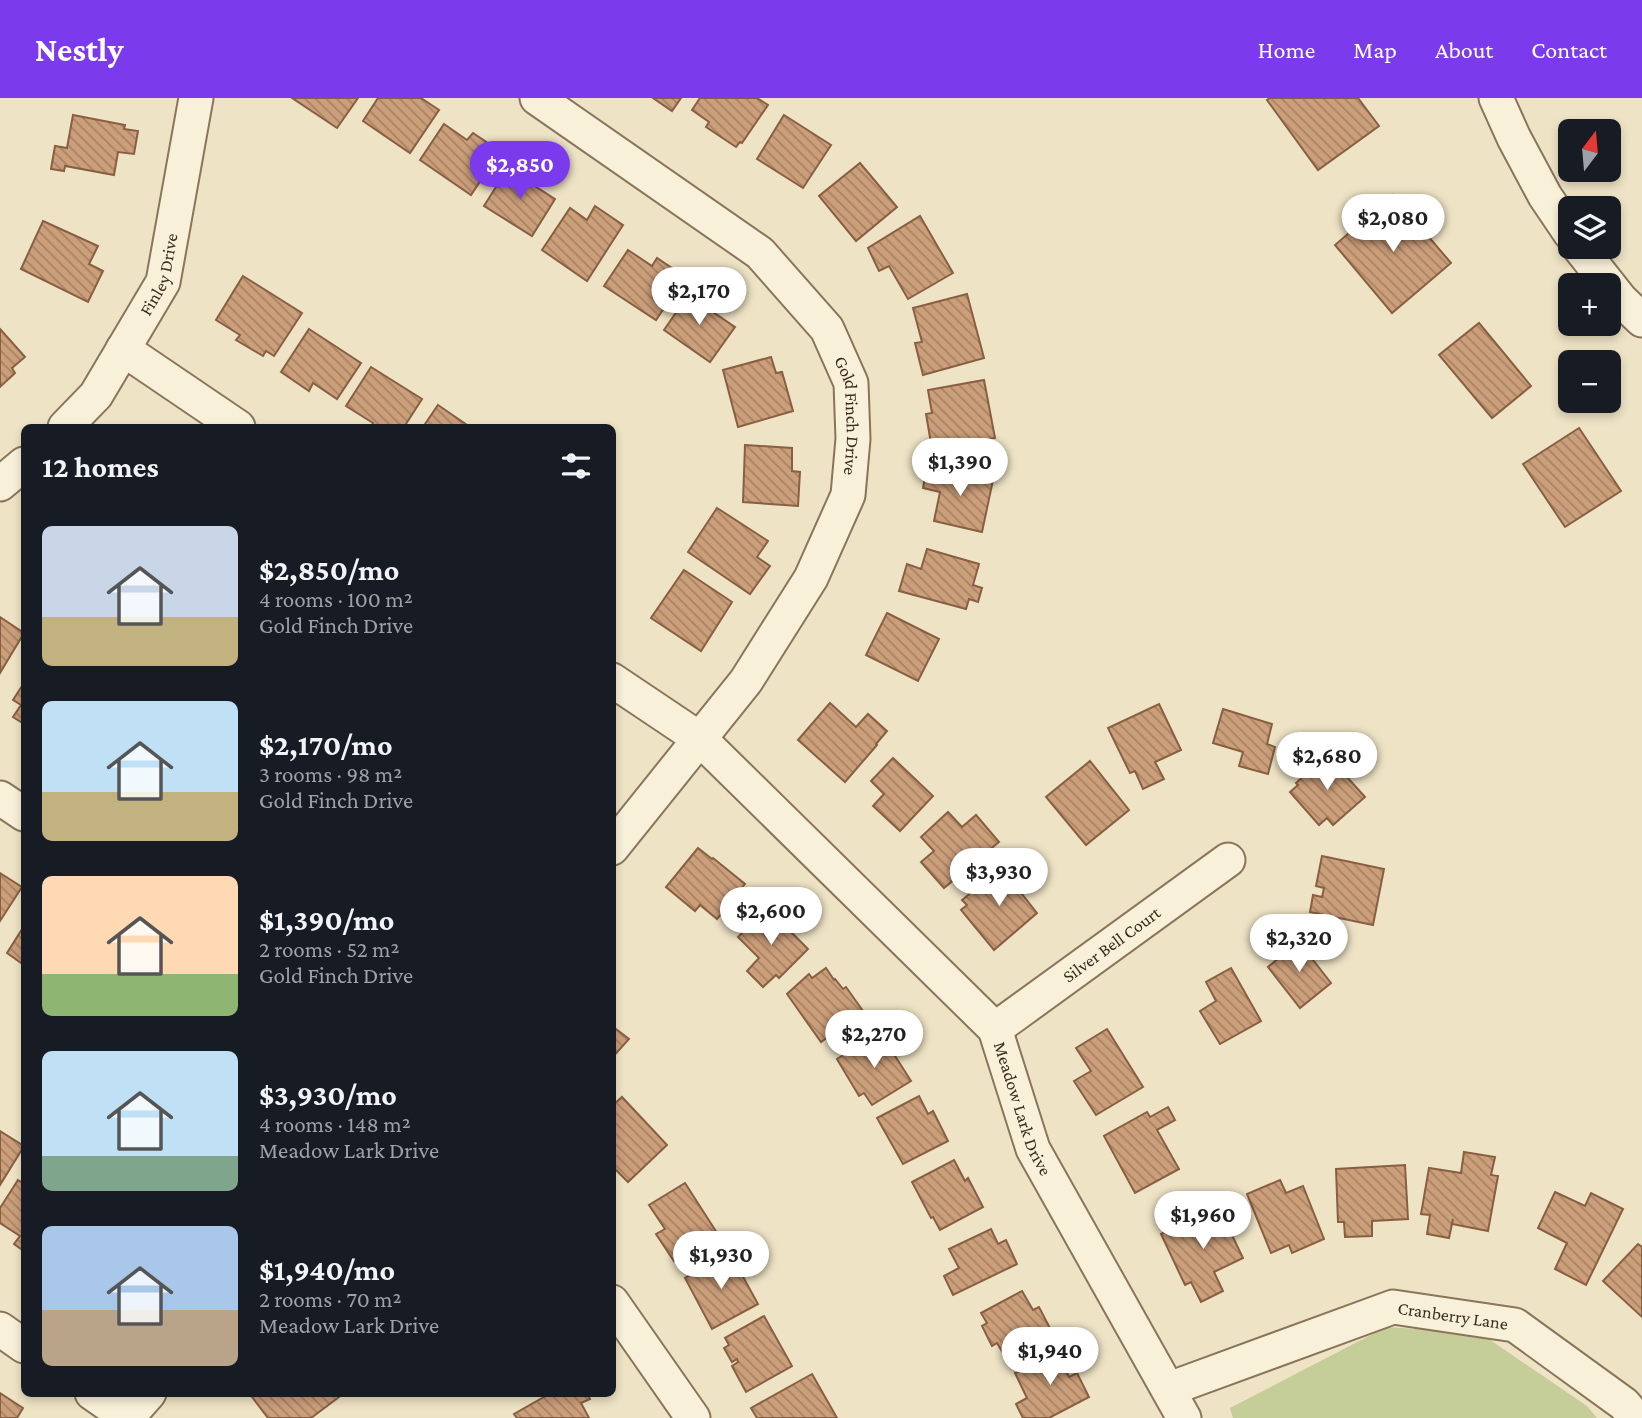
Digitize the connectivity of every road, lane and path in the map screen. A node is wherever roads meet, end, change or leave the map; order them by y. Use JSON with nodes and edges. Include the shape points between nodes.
{"nodes":[{"id":1,"x":196,"y":98,"type":"edge"},
{"id":2,"x":537,"y":98,"type":"edge"},
{"id":3,"x":1496,"y":98,"type":"edge"},
{"id":4,"x":1558,"y":215,"type":"edge"},
{"id":5,"x":1589,"y":259,"type":"edge"},
{"id":6,"x":1642,"y":320,"type":"edge"},
{"id":7,"x":123,"y":349,"type":"junction"},
{"id":8,"x":68,"y":424,"type":"edge"},
{"id":9,"x":234,"y":424,"type":"edge"},
{"id":10,"x":21,"y":466,"type":"edge"},
{"id":11,"x":0,"y":484,"type":"edge"},
{"id":12,"x":616,"y":683,"type":"edge"},
{"id":13,"x":700,"y":739,"type":"junction"},
{"id":14,"x":0,"y":798,"type":"edge"},
{"id":15,"x":21,"y":812,"type":"edge"},
{"id":16,"x":616,"y":843,"type":"edge"},
{"id":17,"x":1228,"y":860,"type":"dead end"},
{"id":18,"x":995,"y":1029,"type":"junction"},
{"id":19,"x":616,"y":1308,"type":"edge"},
{"id":20,"x":0,"y":1329,"type":"edge"},
{"id":21,"x":21,"y":1344,"type":"edge"},
{"id":22,"x":1168,"y":1389,"type":"junction"},
{"id":23,"x":98,"y":1397,"type":"edge"},
{"id":24,"x":145,"y":1397,"type":"edge"},
{"id":25,"x":127,"y":1418,"type":"edge"},
{"id":26,"x":693,"y":1418,"type":"edge"},
{"id":27,"x":1184,"y":1418,"type":"edge"},
{"id":28,"x":1636,"y":1418,"type":"edge"}],
"edges":[{"from":1,"to":7,"type":"street","name":"Finley Drive","via":[[163,282]]},
{"from":2,"to":13,"type":"street","name":"Gold Finch Drive","via":[[760,253],[827,329],[851,383],[848,495],[811,578],[746,681]]},
{"from":3,"to":4,"type":"street"},
{"from":5,"to":6,"type":"street"},
{"from":7,"to":8,"type":"street","name":"Finley Drive","via":[[96,394]]},
{"from":7,"to":9,"type":"street"},
{"from":10,"to":11,"type":"street"},
{"from":12,"to":13,"type":"street","name":"Meadow Lark Drive"},
{"from":13,"to":16,"type":"street","name":"Gold Finch Drive"},
{"from":13,"to":18,"type":"street","name":"Meadow Lark Drive"},
{"from":14,"to":15,"type":"street"},
{"from":17,"to":18,"type":"street","name":"Silver Bell Court"},
{"from":18,"to":22,"type":"street","name":"Meadow Lark Drive","via":[[1033,1149]]},
{"from":19,"to":26,"type":"street"},
{"from":20,"to":21,"type":"street"},
{"from":22,"to":27,"type":"street","name":"Meadow Lark Drive"},
{"from":22,"to":28,"type":"street","name":"Cranberry Lane","via":[[1393,1307],[1516,1325],[1624,1404]]},
{"from":23,"to":25,"type":"street"},
{"from":24,"to":25,"type":"street"}]}
